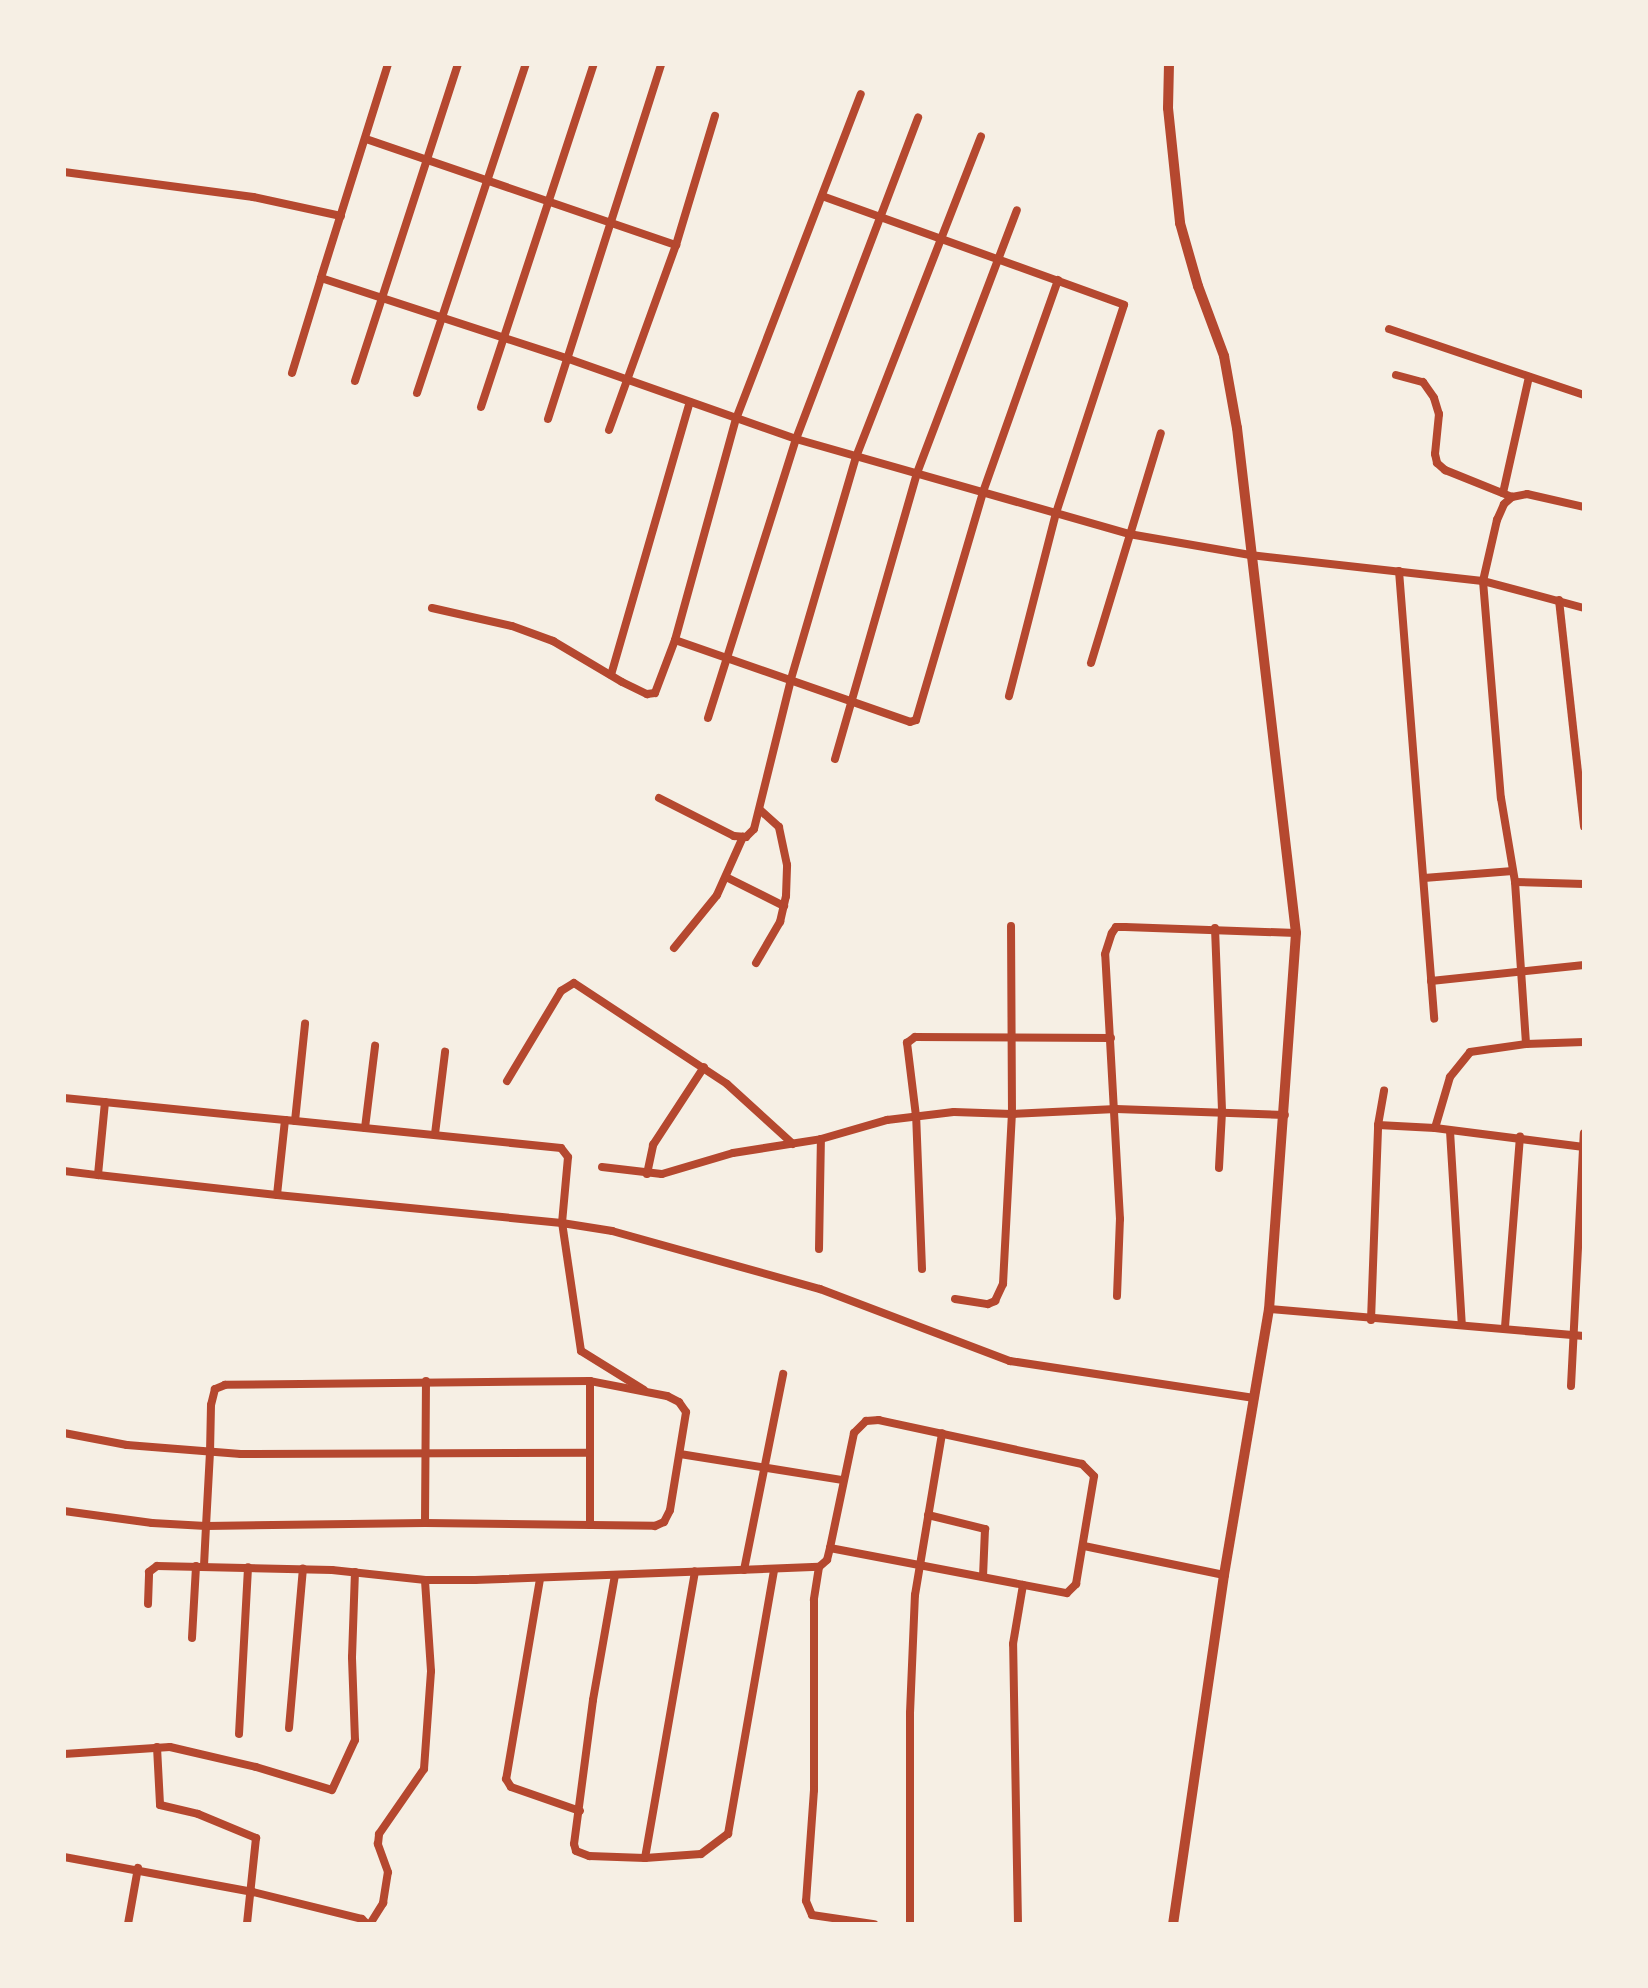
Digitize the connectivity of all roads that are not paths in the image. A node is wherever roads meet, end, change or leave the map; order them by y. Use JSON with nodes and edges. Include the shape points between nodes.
{"nodes":[{"id":1,"x":388,"y":64,"type":"edge"},
{"id":2,"x":458,"y":64,"type":"edge"},
{"id":3,"x":526,"y":64,"type":"edge"},
{"id":4,"x":661,"y":64,"type":"edge"},
{"id":5,"x":1169,"y":64,"type":"edge"},
{"id":6,"x":594,"y":65,"type":"edge"},
{"id":7,"x":861,"y":94,"type":"dead end"},
{"id":8,"x":715,"y":116,"type":"dead end"},
{"id":9,"x":918,"y":117,"type":"dead end"},
{"id":10,"x":981,"y":136,"type":"dead end"},
{"id":11,"x":366,"y":139,"type":"junction"},
{"id":12,"x":429,"y":159,"type":"junction"},
{"id":13,"x":64,"y":172,"type":"edge"},
{"id":14,"x":486,"y":180,"type":"junction"},
{"id":15,"x":822,"y":196,"type":"junction"},
{"id":16,"x":548,"y":200,"type":"junction"},
{"id":17,"x":1017,"y":210,"type":"dead end"},
{"id":18,"x":341,"y":216,"type":"junction"},
{"id":19,"x":881,"y":219,"type":"junction"},
{"id":20,"x":611,"y":222,"type":"junction"},
{"id":21,"x":939,"y":239,"type":"junction"},
{"id":22,"x":676,"y":245,"type":"junction"},
{"id":23,"x":997,"y":259,"type":"junction"},
{"id":24,"x":321,"y":278,"type":"junction"},
{"id":25,"x":1058,"y":280,"type":"junction"},
{"id":26,"x":379,"y":298,"type":"junction"},
{"id":27,"x":440,"y":317,"type":"junction"},
{"id":28,"x":1389,"y":329,"type":"dead end"},
{"id":29,"x":502,"y":336,"type":"junction"},
{"id":30,"x":566,"y":358,"type":"junction"},
{"id":31,"x":292,"y":373,"type":"dead end"},
{"id":32,"x":1396,"y":375,"type":"dead end"},
{"id":33,"x":1529,"y":377,"type":"junction"},
{"id":34,"x":627,"y":379,"type":"junction"},
{"id":35,"x":355,"y":381,"type":"dead end"},
{"id":36,"x":417,"y":393,"type":"dead end"},
{"id":37,"x":1584,"y":395,"type":"edge"},
{"id":38,"x":690,"y":402,"type":"junction"},
{"id":39,"x":481,"y":407,"type":"dead end"},
{"id":40,"x":548,"y":419,"type":"dead end"},
{"id":41,"x":736,"y":419,"type":"junction"},
{"id":42,"x":609,"y":430,"type":"dead end"},
{"id":43,"x":1161,"y":433,"type":"dead end"},
{"id":44,"x":796,"y":439,"type":"junction"},
{"id":45,"x":856,"y":457,"type":"junction"},
{"id":46,"x":917,"y":473,"type":"junction"},
{"id":47,"x":983,"y":492,"type":"junction"},
{"id":48,"x":1508,"y":495,"type":"junction"},
{"id":49,"x":1584,"y":507,"type":"edge"},
{"id":50,"x":1056,"y":513,"type":"junction"},
{"id":51,"x":1129,"y":534,"type":"junction"},
{"id":52,"x":1250,"y":555,"type":"junction"},
{"id":53,"x":1399,"y":571,"type":"junction"},
{"id":54,"x":1483,"y":581,"type":"junction"},
{"id":55,"x":1559,"y":600,"type":"junction"},
{"id":56,"x":432,"y":608,"type":"dead end"},
{"id":57,"x":1584,"y":608,"type":"edge"},
{"id":58,"x":675,"y":640,"type":"junction"},
{"id":59,"x":728,"y":660,"type":"junction"},
{"id":60,"x":1091,"y":663,"type":"dead end"},
{"id":61,"x":611,"y":675,"type":"junction"},
{"id":62,"x":791,"y":679,"type":"junction"},
{"id":63,"x":1009,"y":696,"type":"dead end"},
{"id":64,"x":853,"y":700,"type":"junction"},
{"id":65,"x":708,"y":718,"type":"dead end"},
{"id":66,"x":835,"y":759,"type":"dead end"},
{"id":67,"x":659,"y":798,"type":"dead end"},
{"id":68,"x":760,"y":810,"type":"junction"},
{"id":69,"x":1584,"y":827,"type":"edge"},
{"id":70,"x":743,"y":837,"type":"junction"},
{"id":71,"x":1513,"y":871,"type":"junction"},
{"id":72,"x":726,"y":877,"type":"junction"},
{"id":73,"x":1424,"y":878,"type":"junction"},
{"id":74,"x":1515,"y":882,"type":"junction"},
{"id":75,"x":1584,"y":884,"type":"edge"},
{"id":76,"x":784,"y":906,"type":"junction"},
{"id":77,"x":1011,"y":926,"type":"dead end"},
{"id":78,"x":1215,"y":928,"type":"junction"},
{"id":79,"x":1296,"y":933,"type":"junction"},
{"id":80,"x":674,"y":948,"type":"dead end"},
{"id":81,"x":756,"y":963,"type":"dead end"},
{"id":82,"x":1584,"y":965,"type":"edge"},
{"id":83,"x":1520,"y":971,"type":"junction"},
{"id":84,"x":1431,"y":981,"type":"junction"},
{"id":85,"x":1434,"y":1019,"type":"dead end"},
{"id":86,"x":305,"y":1024,"type":"dead end"},
{"id":87,"x":1011,"y":1036,"type":"junction"},
{"id":88,"x":1111,"y":1038,"type":"junction"},
{"id":89,"x":1584,"y":1042,"type":"edge"},
{"id":90,"x":1526,"y":1044,"type":"junction"},
{"id":91,"x":375,"y":1046,"type":"dead end"},
{"id":92,"x":445,"y":1052,"type":"dead end"},
{"id":93,"x":704,"y":1067,"type":"junction"},
{"id":94,"x":507,"y":1081,"type":"dead end"},
{"id":95,"x":1384,"y":1091,"type":"dead end"},
{"id":96,"x":64,"y":1098,"type":"edge"},
{"id":97,"x":105,"y":1102,"type":"junction"},
{"id":98,"x":1116,"y":1109,"type":"junction"},
{"id":99,"x":1222,"y":1112,"type":"junction"},
{"id":100,"x":1012,"y":1114,"type":"junction"},
{"id":101,"x":1285,"y":1115,"type":"junction"},
{"id":102,"x":916,"y":1116,"type":"junction"},
{"id":103,"x":290,"y":1121,"type":"junction"},
{"id":104,"x":1378,"y":1125,"type":"junction"},
{"id":105,"x":365,"y":1128,"type":"junction"},
{"id":106,"x":1435,"y":1128,"type":"junction"},
{"id":107,"x":1450,"y":1131,"type":"junction"},
{"id":108,"x":1584,"y":1133,"type":"edge"},
{"id":109,"x":435,"y":1134,"type":"junction"},
{"id":110,"x":1520,"y":1137,"type":"junction"},
{"id":111,"x":821,"y":1139,"type":"junction"},
{"id":112,"x":793,"y":1144,"type":"junction"},
{"id":113,"x":1584,"y":1147,"type":"edge"},
{"id":114,"x":602,"y":1167,"type":"dead end"},
{"id":115,"x":1219,"y":1168,"type":"dead end"},
{"id":116,"x":64,"y":1171,"type":"edge"},
{"id":117,"x":647,"y":1174,"type":"junction"},
{"id":118,"x":98,"y":1175,"type":"junction"},
{"id":119,"x":277,"y":1195,"type":"junction"},
{"id":120,"x":562,"y":1223,"type":"junction"},
{"id":121,"x":819,"y":1249,"type":"dead end"},
{"id":122,"x":922,"y":1269,"type":"dead end"},
{"id":123,"x":1117,"y":1296,"type":"dead end"},
{"id":124,"x":955,"y":1299,"type":"dead end"},
{"id":125,"x":1269,"y":1309,"type":"junction"},
{"id":126,"x":1371,"y":1320,"type":"junction"},
{"id":127,"x":1462,"y":1325,"type":"junction"},
{"id":128,"x":1505,"y":1327,"type":"junction"},
{"id":129,"x":1572,"y":1336,"type":"junction"},
{"id":130,"x":1584,"y":1336,"type":"edge"},
{"id":131,"x":783,"y":1374,"type":"dead end"},
{"id":132,"x":426,"y":1381,"type":"junction"},
{"id":133,"x":590,"y":1381,"type":"junction"},
{"id":134,"x":1571,"y":1386,"type":"dead end"},
{"id":135,"x":644,"y":1390,"type":"junction"},
{"id":136,"x":1254,"y":1398,"type":"junction"},
{"id":137,"x":64,"y":1433,"type":"edge"},
{"id":138,"x":942,"y":1433,"type":"junction"},
{"id":139,"x":210,"y":1452,"type":"junction"},
{"id":140,"x":589,"y":1453,"type":"junction"},
{"id":141,"x":680,"y":1454,"type":"junction"},
{"id":142,"x":424,"y":1455,"type":"junction"},
{"id":143,"x":764,"y":1468,"type":"junction"},
{"id":144,"x":843,"y":1480,"type":"junction"},
{"id":145,"x":64,"y":1511,"type":"edge"},
{"id":146,"x":928,"y":1515,"type":"junction"},
{"id":147,"x":425,"y":1523,"type":"junction"},
{"id":148,"x":590,"y":1525,"type":"junction"},
{"id":149,"x":206,"y":1526,"type":"junction"},
{"id":150,"x":1084,"y":1546,"type":"junction"},
{"id":151,"x":830,"y":1548,"type":"junction"},
{"id":152,"x":919,"y":1565,"type":"junction"},
{"id":153,"x":200,"y":1566,"type":"junction"},
{"id":154,"x":248,"y":1567,"type":"junction"},
{"id":155,"x":819,"y":1567,"type":"junction"},
{"id":156,"x":303,"y":1569,"type":"junction"},
{"id":157,"x":744,"y":1570,"type":"junction"},
{"id":158,"x":774,"y":1570,"type":"junction"},
{"id":159,"x":695,"y":1571,"type":"junction"},
{"id":160,"x":355,"y":1572,"type":"junction"},
{"id":161,"x":615,"y":1575,"type":"junction"},
{"id":162,"x":1224,"y":1575,"type":"junction"},
{"id":163,"x":983,"y":1577,"type":"junction"},
{"id":164,"x":540,"y":1579,"type":"junction"},
{"id":165,"x":425,"y":1580,"type":"junction"},
{"id":166,"x":1023,"y":1585,"type":"junction"},
{"id":167,"x":148,"y":1604,"type":"dead end"},
{"id":168,"x":192,"y":1638,"type":"dead end"},
{"id":169,"x":289,"y":1728,"type":"dead end"},
{"id":170,"x":239,"y":1734,"type":"dead end"},
{"id":171,"x":157,"y":1747,"type":"junction"},
{"id":172,"x":64,"y":1754,"type":"edge"},
{"id":173,"x":580,"y":1811,"type":"junction"},
{"id":174,"x":64,"y":1857,"type":"edge"},
{"id":175,"x":645,"y":1858,"type":"junction"},
{"id":176,"x":138,"y":1868,"type":"junction"},
{"id":177,"x":253,"y":1892,"type":"junction"},
{"id":178,"x":128,"y":1924,"type":"edge"},
{"id":179,"x":247,"y":1924,"type":"edge"},
{"id":180,"x":368,"y":1924,"type":"edge"},
{"id":181,"x":874,"y":1924,"type":"edge"},
{"id":182,"x":910,"y":1924,"type":"edge"},
{"id":183,"x":1018,"y":1924,"type":"edge"},
{"id":184,"x":1173,"y":1924,"type":"edge"}],
"edges":[{"from":1,"to":11,"type":"street"},
{"from":2,"to":12,"type":"street"},
{"from":3,"to":14,"type":"street"},
{"from":4,"to":20,"type":"street"},
{"from":5,"to":52,"type":"street","via":[[1179,214],[1224,356]]},
{"from":6,"to":16,"type":"street"},
{"from":7,"to":15,"type":"street"},
{"from":8,"to":22,"type":"street"},
{"from":9,"to":19,"type":"street"},
{"from":10,"to":21,"type":"street"},
{"from":11,"to":12,"type":"street"},
{"from":11,"to":18,"type":"street"},
{"from":12,"to":14,"type":"street"},
{"from":12,"to":26,"type":"street"},
{"from":13,"to":18,"type":"street","via":[[253,197]]},
{"from":14,"to":16,"type":"street"},
{"from":14,"to":27,"type":"street"},
{"from":15,"to":19,"type":"street"},
{"from":15,"to":41,"type":"street"},
{"from":16,"to":20,"type":"street"},
{"from":16,"to":29,"type":"street"},
{"from":17,"to":23,"type":"street"},
{"from":18,"to":24,"type":"street"},
{"from":19,"to":21,"type":"street"},
{"from":19,"to":44,"type":"street"},
{"from":20,"to":22,"type":"street"},
{"from":20,"to":30,"type":"street"},
{"from":21,"to":23,"type":"street"},
{"from":21,"to":45,"type":"street"},
{"from":22,"to":34,"type":"street"},
{"from":23,"to":25,"type":"street"},
{"from":23,"to":46,"type":"street"},
{"from":24,"to":26,"type":"street"},
{"from":24,"to":31,"type":"street"},
{"from":25,"to":47,"type":"street"},
{"from":25,"to":50,"type":"street","via":[[1119,301],[1124,311]]},
{"from":26,"to":27,"type":"street"},
{"from":26,"to":35,"type":"street"},
{"from":27,"to":29,"type":"street"},
{"from":27,"to":36,"type":"street"},
{"from":28,"to":33,"type":"street"},
{"from":29,"to":30,"type":"street"},
{"from":29,"to":39,"type":"street"},
{"from":30,"to":34,"type":"street"},
{"from":30,"to":40,"type":"street"},
{"from":32,"to":48,"type":"street","via":[[1423,382],[1434,398],[1437,463]]},
{"from":33,"to":37,"type":"street"},
{"from":33,"to":48,"type":"street"},
{"from":34,"to":38,"type":"street"},
{"from":34,"to":42,"type":"street"},
{"from":38,"to":41,"type":"street"},
{"from":38,"to":61,"type":"street"},
{"from":41,"to":44,"type":"street"},
{"from":41,"to":58,"type":"street"},
{"from":43,"to":51,"type":"street"},
{"from":44,"to":45,"type":"street"},
{"from":44,"to":59,"type":"street"},
{"from":45,"to":46,"type":"street"},
{"from":45,"to":62,"type":"street"},
{"from":46,"to":47,"type":"street"},
{"from":46,"to":64,"type":"street"},
{"from":47,"to":50,"type":"street"},
{"from":47,"to":64,"type":"street","via":[[916,720]]},
{"from":48,"to":49,"type":"street"},
{"from":48,"to":54,"type":"street"},
{"from":50,"to":51,"type":"street"},
{"from":50,"to":63,"type":"street"},
{"from":51,"to":52,"type":"street"},
{"from":51,"to":60,"type":"street"},
{"from":52,"to":53,"type":"street"},
{"from":52,"to":79,"type":"street"},
{"from":53,"to":54,"type":"street"},
{"from":53,"to":73,"type":"street"},
{"from":54,"to":55,"type":"street"},
{"from":54,"to":71,"type":"street","via":[[1501,798]]},
{"from":55,"to":57,"type":"street"},
{"from":55,"to":69,"type":"street"},
{"from":56,"to":61,"type":"street","via":[[553,641]]},
{"from":58,"to":59,"type":"street"},
{"from":58,"to":61,"type":"street","via":[[655,693]]},
{"from":59,"to":62,"type":"street"},
{"from":59,"to":65,"type":"street"},
{"from":62,"to":64,"type":"street"},
{"from":62,"to":68,"type":"street"},
{"from":64,"to":66,"type":"street"},
{"from":67,"to":70,"type":"street"},
{"from":68,"to":70,"type":"street","via":[[754,829]]},
{"from":68,"to":76,"type":"street","via":[[779,827],[784,842]]},
{"from":70,"to":72,"type":"street"},
{"from":71,"to":73,"type":"street"},
{"from":71,"to":74,"type":"street"},
{"from":72,"to":76,"type":"street"},
{"from":72,"to":80,"type":"street","via":[[706,913]]},
{"from":73,"to":84,"type":"street"},
{"from":74,"to":75,"type":"street"},
{"from":74,"to":83,"type":"street"},
{"from":76,"to":81,"type":"street"},
{"from":77,"to":87,"type":"street"},
{"from":78,"to":79,"type":"street"},
{"from":78,"to":88,"type":"street","via":[[1116,927],[1105,954]]},
{"from":78,"to":99,"type":"street"},
{"from":79,"to":101,"type":"street"},
{"from":82,"to":83,"type":"street"},
{"from":83,"to":84,"type":"street"},
{"from":83,"to":90,"type":"street"},
{"from":84,"to":85,"type":"street"},
{"from":86,"to":103,"type":"street"},
{"from":87,"to":88,"type":"street"},
{"from":87,"to":100,"type":"street"},
{"from":87,"to":102,"type":"street","via":[[911,1039],[906,1050]]},
{"from":88,"to":98,"type":"street"},
{"from":89,"to":90,"type":"street"},
{"from":90,"to":106,"type":"street","via":[[1470,1052],[1450,1077]]},
{"from":91,"to":105,"type":"street"},
{"from":92,"to":109,"type":"street"},
{"from":93,"to":94,"type":"street","via":[[574,983],[561,991]]},
{"from":93,"to":112,"type":"street"},
{"from":93,"to":117,"type":"street","via":[[653,1145]]},
{"from":95,"to":104,"type":"street"},
{"from":96,"to":97,"type":"street"},
{"from":97,"to":103,"type":"street"},
{"from":97,"to":118,"type":"street"},
{"from":98,"to":99,"type":"street"},
{"from":98,"to":100,"type":"street"},
{"from":98,"to":123,"type":"street"},
{"from":99,"to":101,"type":"street"},
{"from":99,"to":115,"type":"street"},
{"from":100,"to":102,"type":"street"},
{"from":100,"to":124,"type":"street","via":[[1003,1284],[988,1304]]},
{"from":101,"to":125,"type":"street"},
{"from":102,"to":111,"type":"street"},
{"from":102,"to":122,"type":"street"},
{"from":103,"to":105,"type":"street"},
{"from":103,"to":119,"type":"street"},
{"from":104,"to":106,"type":"street"},
{"from":104,"to":126,"type":"street"},
{"from":105,"to":109,"type":"street"},
{"from":106,"to":107,"type":"street"},
{"from":107,"to":110,"type":"street"},
{"from":107,"to":127,"type":"street"},
{"from":108,"to":113,"type":"street"},
{"from":109,"to":120,"type":"street","via":[[561,1148],[568,1157]]},
{"from":110,"to":113,"type":"street"},
{"from":110,"to":128,"type":"street"},
{"from":111,"to":112,"type":"street"},
{"from":111,"to":121,"type":"street"},
{"from":112,"to":117,"type":"street"},
{"from":113,"to":129,"type":"street"},
{"from":114,"to":117,"type":"street"},
{"from":116,"to":118,"type":"street"},
{"from":118,"to":119,"type":"street"},
{"from":119,"to":120,"type":"street"},
{"from":120,"to":135,"type":"street","via":[[581,1351]]},
{"from":120,"to":136,"type":"street","via":[[612,1231],[820,1289],[1010,1361]]},
{"from":125,"to":126,"type":"street"},
{"from":125,"to":136,"type":"street"},
{"from":126,"to":127,"type":"street"},
{"from":127,"to":128,"type":"street"},
{"from":128,"to":129,"type":"street"},
{"from":129,"to":130,"type":"street"},
{"from":129,"to":134,"type":"street"},
{"from":131,"to":143,"type":"street"},
{"from":132,"to":133,"type":"street"},
{"from":132,"to":139,"type":"street","via":[[225,1385],[215,1389],[212,1398]]},
{"from":132,"to":142,"type":"street"},
{"from":133,"to":135,"type":"street"},
{"from":133,"to":140,"type":"street"},
{"from":135,"to":141,"type":"street","via":[[683,1406]]},
{"from":136,"to":162,"type":"street"},
{"from":137,"to":139,"type":"street"},
{"from":138,"to":144,"type":"street","via":[[866,1421],[849,1443]]},
{"from":138,"to":146,"type":"street"},
{"from":138,"to":150,"type":"street","via":[[1088,1467],[1094,1476]]},
{"from":139,"to":142,"type":"street"},
{"from":139,"to":149,"type":"street"},
{"from":140,"to":142,"type":"street"},
{"from":140,"to":148,"type":"street"},
{"from":141,"to":143,"type":"street"},
{"from":141,"to":148,"type":"street","via":[[664,1522]]},
{"from":142,"to":147,"type":"street"},
{"from":143,"to":144,"type":"street"},
{"from":143,"to":157,"type":"street"},
{"from":144,"to":151,"type":"street"},
{"from":145,"to":149,"type":"street"},
{"from":146,"to":152,"type":"street"},
{"from":146,"to":163,"type":"street","via":[[985,1529]]},
{"from":147,"to":148,"type":"street"},
{"from":147,"to":149,"type":"street"},
{"from":149,"to":153,"type":"street"},
{"from":150,"to":162,"type":"street"},
{"from":150,"to":166,"type":"street","via":[[1073,1590]]},
{"from":151,"to":152,"type":"street"},
{"from":151,"to":155,"type":"street"},
{"from":152,"to":163,"type":"street"},
{"from":152,"to":182,"type":"street","via":[[910,1713]]},
{"from":153,"to":154,"type":"street"},
{"from":153,"to":167,"type":"street","via":[[152,1568]]},
{"from":153,"to":168,"type":"street"},
{"from":154,"to":156,"type":"street"},
{"from":154,"to":170,"type":"street"},
{"from":155,"to":158,"type":"street"},
{"from":155,"to":181,"type":"street","via":[[806,1901],[812,1915]]},
{"from":156,"to":160,"type":"street"},
{"from":156,"to":169,"type":"street"},
{"from":157,"to":158,"type":"street"},
{"from":157,"to":159,"type":"street"},
{"from":158,"to":175,"type":"street","via":[[728,1834],[701,1854]]},
{"from":159,"to":161,"type":"street"},
{"from":159,"to":175,"type":"street"},
{"from":160,"to":165,"type":"street"},
{"from":160,"to":171,"type":"street","via":[[355,1740],[332,1790],[200,1752]]},
{"from":161,"to":164,"type":"street"},
{"from":161,"to":173,"type":"street"},
{"from":162,"to":184,"type":"street"},
{"from":163,"to":166,"type":"street"},
{"from":164,"to":165,"type":"street"},
{"from":164,"to":173,"type":"street","via":[[506,1779],[511,1787]]},
{"from":165,"to":180,"type":"street","via":[[431,1671],[424,1769],[379,1834],[388,1872],[383,1903]]},
{"from":166,"to":183,"type":"street","via":[[1013,1644]]},
{"from":171,"to":172,"type":"street"},
{"from":171,"to":177,"type":"street","via":[[160,1805],[256,1838]]},
{"from":173,"to":175,"type":"street","via":[[576,1851]]},
{"from":174,"to":176,"type":"street"},
{"from":176,"to":177,"type":"street"},
{"from":176,"to":178,"type":"street"},
{"from":177,"to":179,"type":"street"},
{"from":177,"to":180,"type":"street"}]}
